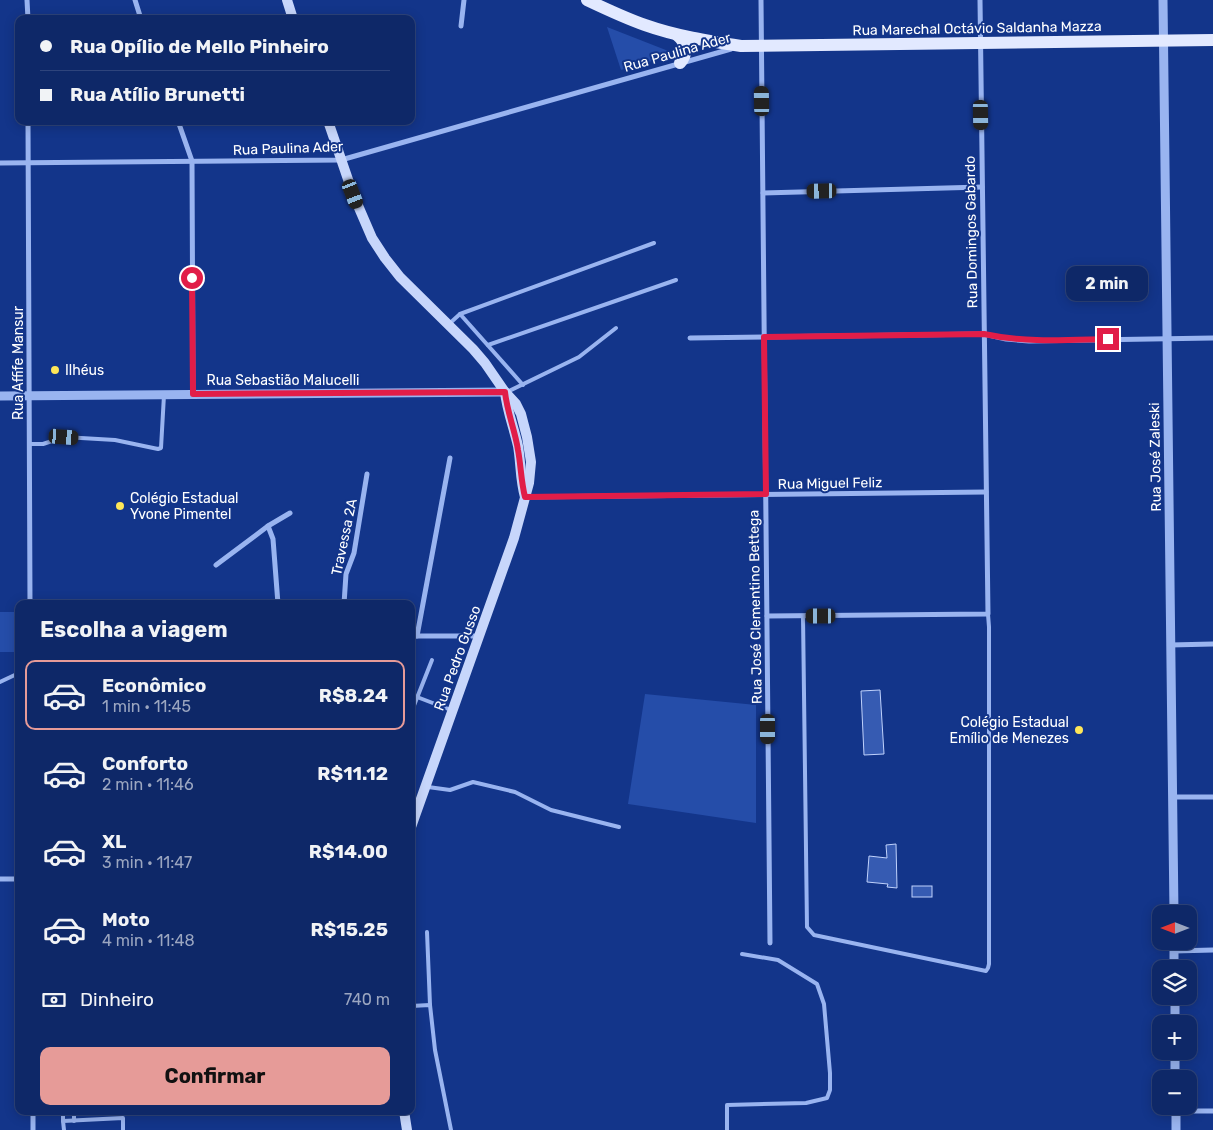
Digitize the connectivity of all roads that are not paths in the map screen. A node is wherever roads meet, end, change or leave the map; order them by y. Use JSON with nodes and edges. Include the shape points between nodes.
{"nodes":[{"id":1,"x":28,"y":0,"type":"edge"},
{"id":2,"x":135,"y":0,"type":"edge"},
{"id":3,"x":287,"y":0,"type":"edge"},
{"id":4,"x":464,"y":0,"type":"edge"},
{"id":5,"x":587,"y":0,"type":"edge"},
{"id":6,"x":761,"y":0,"type":"edge"},
{"id":7,"x":980,"y":0,"type":"edge"},
{"id":8,"x":1163,"y":0,"type":"edge"},
{"id":9,"x":28,"y":15,"type":"edge"},
{"id":10,"x":141,"y":15,"type":"edge"},
{"id":11,"x":292,"y":15,"type":"edge"},
{"id":12,"x":461,"y":26,"type":"dead end"},
{"id":13,"x":677,"y":35,"type":"junction"},
{"id":14,"x":1164,"y":40,"type":"junction"},
{"id":15,"x":1213,"y":40,"type":"edge"},
{"id":16,"x":980,"y":43,"type":"junction"},
{"id":17,"x":740,"y":46,"type":"junction"},
{"id":18,"x":761,"y":46,"type":"junction"},
{"id":19,"x":680,"y":63,"type":"junction"},
{"id":20,"x":28,"y":125,"type":"edge"},
{"id":21,"x":179,"y":125,"type":"edge"},
{"id":22,"x":329,"y":125,"type":"edge"},
{"id":23,"x":341,"y":160,"type":"junction"},
{"id":24,"x":192,"y":161,"type":"junction"},
{"id":25,"x":0,"y":163,"type":"edge"},
{"id":26,"x":28,"y":163,"type":"junction"},
{"id":27,"x":982,"y":187,"type":"junction"},
{"id":28,"x":763,"y":193,"type":"junction"},
{"id":29,"x":654,"y":244,"type":"dead end"},
{"id":30,"x":676,"y":280,"type":"dead end"},
{"id":31,"x":460,"y":314,"type":"junction"},
{"id":32,"x":448,"y":324,"type":"junction"},
{"id":33,"x":616,"y":328,"type":"dead end"},
{"id":34,"x":984,"y":334,"type":"junction"},
{"id":35,"x":764,"y":337,"type":"junction"},
{"id":36,"x":690,"y":338,"type":"dead end"},
{"id":37,"x":1167,"y":338,"type":"junction"},
{"id":38,"x":1213,"y":338,"type":"edge"},
{"id":39,"x":488,"y":345,"type":"junction"},
{"id":40,"x":523,"y":385,"type":"junction"},
{"id":41,"x":505,"y":392,"type":"junction"},
{"id":42,"x":193,"y":394,"type":"junction"},
{"id":43,"x":164,"y":395,"type":"junction"},
{"id":44,"x":0,"y":396,"type":"edge"},
{"id":45,"x":29,"y":396,"type":"junction"},
{"id":46,"x":30,"y":444,"type":"junction"},
{"id":47,"x":450,"y":458,"type":"dead end"},
{"id":48,"x":367,"y":474,"type":"dead end"},
{"id":49,"x":986,"y":492,"type":"junction"},
{"id":50,"x":766,"y":494,"type":"junction"},
{"id":51,"x":525,"y":497,"type":"junction"},
{"id":52,"x":290,"y":513,"type":"dead end"},
{"id":53,"x":268,"y":526,"type":"junction"},
{"id":54,"x":216,"y":565,"type":"dead end"},
{"id":55,"x":30,"y":600,"type":"edge"},
{"id":56,"x":278,"y":600,"type":"edge"},
{"id":57,"x":344,"y":600,"type":"edge"},
{"id":58,"x":988,"y":614,"type":"junction"},
{"id":59,"x":767,"y":616,"type":"junction"},
{"id":60,"x":803,"y":616,"type":"junction"},
{"id":61,"x":415,"y":631,"type":"edge"},
{"id":62,"x":415,"y":636,"type":"edge"},
{"id":63,"x":480,"y":636,"type":"junction"},
{"id":64,"x":1213,"y":644,"type":"edge"},
{"id":65,"x":1170,"y":645,"type":"junction"},
{"id":66,"x":432,"y":660,"type":"dead end"},
{"id":67,"x":15,"y":675,"type":"edge"},
{"id":68,"x":0,"y":682,"type":"edge"},
{"id":69,"x":418,"y":697,"type":"junction"},
{"id":70,"x":415,"y":703,"type":"edge"},
{"id":71,"x":453,"y":710,"type":"junction"},
{"id":72,"x":426,"y":787,"type":"junction"},
{"id":73,"x":1172,"y":797,"type":"junction"},
{"id":74,"x":1213,"y":797,"type":"edge"},
{"id":75,"x":415,"y":817,"type":"edge"},
{"id":76,"x":619,"y":828,"type":"dead end"},
{"id":77,"x":0,"y":879,"type":"edge"},
{"id":78,"x":15,"y":879,"type":"edge"},
{"id":79,"x":1174,"y":905,"type":"edge"},
{"id":80,"x":427,"y":932,"type":"dead end"},
{"id":81,"x":770,"y":944,"type":"dead end"},
{"id":82,"x":1198,"y":948,"type":"edge"},
{"id":83,"x":1213,"y":950,"type":"edge"},
{"id":84,"x":742,"y":954,"type":"dead end"},
{"id":85,"x":430,"y":1005,"type":"junction"},
{"id":86,"x":415,"y":1006,"type":"edge"},
{"id":87,"x":1197,"y":1110,"type":"edge"},
{"id":88,"x":1213,"y":1111,"type":"edge"},
{"id":89,"x":33,"y":1115,"type":"edge"},
{"id":90,"x":63,"y":1115,"type":"edge"},
{"id":91,"x":74,"y":1115,"type":"edge"},
{"id":92,"x":405,"y":1115,"type":"edge"},
{"id":93,"x":1176,"y":1115,"type":"edge"},
{"id":94,"x":64,"y":1121,"type":"junction"},
{"id":95,"x":74,"y":1121,"type":"junction"},
{"id":96,"x":33,"y":1130,"type":"edge"},
{"id":97,"x":64,"y":1130,"type":"edge"},
{"id":98,"x":123,"y":1130,"type":"edge"},
{"id":99,"x":408,"y":1130,"type":"edge"},
{"id":100,"x":451,"y":1130,"type":"edge"},
{"id":101,"x":727,"y":1130,"type":"edge"},
{"id":102,"x":1176,"y":1130,"type":"edge"}],
"edges":[{"from":1,"to":9,"type":"street"},
{"from":2,"to":10,"type":"street"},
{"from":3,"to":11,"type":"main road"},
{"from":4,"to":12,"type":"street"},
{"from":5,"to":13,"type":"main road","name":"Rua Marechal Octávio Saldanha Mazza","via":[[643,25]]},
{"from":6,"to":18,"type":"street","name":"Rua José Clementino Bettega"},
{"from":7,"to":16,"type":"street","name":"Rua Domingos Gabardo"},
{"from":8,"to":14,"type":"street","name":"Rua José Zaleski"},
{"from":13,"to":17,"type":"main road","name":"Rua Marechal Octávio Saldanha Mazza"},
{"from":13,"to":19,"type":"main road","via":[[686,48]]},
{"from":14,"to":15,"type":"main road","name":"Rua Marechal Octávio Saldanha Mazza"},
{"from":14,"to":16,"type":"main road","name":"Rua Marechal Octávio Saldanha Mazza"},
{"from":14,"to":37,"type":"street","name":"Rua José Zaleski"},
{"from":16,"to":18,"type":"main road","name":"Rua Marechal Octávio Saldanha Mazza"},
{"from":16,"to":27,"type":"street","name":"Rua Domingos Gabardo"},
{"from":17,"to":18,"type":"main road","name":"Rua Marechal Octávio Saldanha Mazza"},
{"from":17,"to":19,"type":"street","name":"Rua Paulina Ader"},
{"from":18,"to":28,"type":"street","name":"Rua José Clementino Bettega"},
{"from":19,"to":23,"type":"street","name":"Rua Paulina Ader"},
{"from":20,"to":26,"type":"street","name":"Rua Affife Mansur"},
{"from":21,"to":24,"type":"street"},
{"from":22,"to":23,"type":"main road","name":"Rua Pedro Gusso"},
{"from":23,"to":24,"type":"street","name":"Rua Paulina Ader"},
{"from":23,"to":32,"type":"main road","name":"Rua Pedro Gusso","via":[[362,217],[385,258]]},
{"from":24,"to":26,"type":"street","name":"Rua Paulina Ader"},
{"from":24,"to":42,"type":"street"},
{"from":25,"to":26,"type":"street","name":"Rua Paulina Ader"},
{"from":26,"to":45,"type":"street","name":"Rua Affife Mansur"},
{"from":27,"to":28,"type":"street"},
{"from":27,"to":34,"type":"street","name":"Rua Domingos Gabardo"},
{"from":28,"to":35,"type":"street","name":"Rua José Clementino Bettega"},
{"from":29,"to":31,"type":"lane"},
{"from":30,"to":39,"type":"lane"},
{"from":31,"to":32,"type":"lane"},
{"from":31,"to":39,"type":"lane"},
{"from":32,"to":41,"type":"main road","name":"Rua Pedro Gusso","via":[[485,363]]},
{"from":33,"to":40,"type":"lane","via":[[579,357]]},
{"from":34,"to":35,"type":"street"},
{"from":34,"to":37,"type":"street","via":[[1029,341]]},
{"from":34,"to":49,"type":"street","name":"Rua Domingos Gabardo"},
{"from":35,"to":36,"type":"street"},
{"from":35,"to":50,"type":"street","name":"Rua José Clementino Bettega"},
{"from":37,"to":38,"type":"street"},
{"from":37,"to":65,"type":"street","name":"Rua José Zaleski"},
{"from":39,"to":40,"type":"lane"},
{"from":40,"to":41,"type":"lane"},
{"from":41,"to":42,"type":"street","name":"Rua Sebastião Malucelli"},
{"from":41,"to":51,"type":"main road","name":"Rua Pedro Gusso"},
{"from":42,"to":43,"type":"street","name":"Rua Sebastião Malucelli"},
{"from":43,"to":45,"type":"street","name":"Rua Sebastião Malucelli"},
{"from":43,"to":46,"type":"lane","via":[[161,448],[115,440],[64,437],[43,444]]},
{"from":44,"to":45,"type":"street","name":"Rua Sebastião Malucelli"},
{"from":45,"to":46,"type":"street","name":"Rua Affife Mansur"},
{"from":46,"to":55,"type":"street","name":"Rua Affife Mansur"},
{"from":47,"to":61,"type":"street"},
{"from":48,"to":57,"type":"street","name":"Travessa 2A","via":[[354,553],[346,574]]},
{"from":49,"to":50,"type":"street","name":"Rua Miguel Feliz"},
{"from":49,"to":58,"type":"street","name":"Rua Domingos Gabardo"},
{"from":50,"to":51,"type":"street","name":"Rua Miguel Feliz"},
{"from":50,"to":59,"type":"street","name":"Rua José Clementino Bettega"},
{"from":51,"to":63,"type":"main road","name":"Rua Pedro Gusso"},
{"from":52,"to":53,"type":"street"},
{"from":53,"to":54,"type":"street"},
{"from":53,"to":56,"type":"street","via":[[273,538]]},
{"from":58,"to":60,"type":"street"},
{"from":58,"to":60,"type":"lane","via":[[989,944],[986,970],[814,936],[809,931]]},
{"from":59,"to":60,"type":"street"},
{"from":59,"to":81,"type":"street","name":"Rua José Clementino Bettega"},
{"from":62,"to":63,"type":"street"},
{"from":63,"to":71,"type":"main road","name":"Rua Pedro Gusso"},
{"from":64,"to":65,"type":"street"},
{"from":65,"to":73,"type":"street","name":"Rua José Zaleski"},
{"from":66,"to":69,"type":"lane"},
{"from":67,"to":68,"type":"lane"},
{"from":69,"to":70,"type":"lane"},
{"from":69,"to":71,"type":"lane"},
{"from":71,"to":72,"type":"main road","name":"Rua Pedro Gusso"},
{"from":72,"to":75,"type":"main road","name":"Rua Pedro Gusso"},
{"from":72,"to":76,"type":"lane","via":[[450,790],[473,782],[515,792],[551,810]]},
{"from":73,"to":74,"type":"street"},
{"from":73,"to":79,"type":"street","name":"Rua José Zaleski"},
{"from":77,"to":78,"type":"street"},
{"from":80,"to":85,"type":"lane"},
{"from":82,"to":83,"type":"street"},
{"from":84,"to":101,"type":"lane","via":[[778,960],[817,984],[824,1004],[830,1090],[827,1098],[806,1103],[727,1105]]},
{"from":85,"to":86,"type":"lane"},
{"from":85,"to":100,"type":"lane","via":[[435,1050]]},
{"from":87,"to":88,"type":"street"},
{"from":89,"to":96,"type":"street"},
{"from":90,"to":94,"type":"lane"},
{"from":91,"to":95,"type":"lane"},
{"from":92,"to":99,"type":"main road"},
{"from":93,"to":102,"type":"street"},
{"from":94,"to":95,"type":"lane"},
{"from":94,"to":97,"type":"lane"},
{"from":95,"to":98,"type":"lane","via":[[123,1118]]}]}
